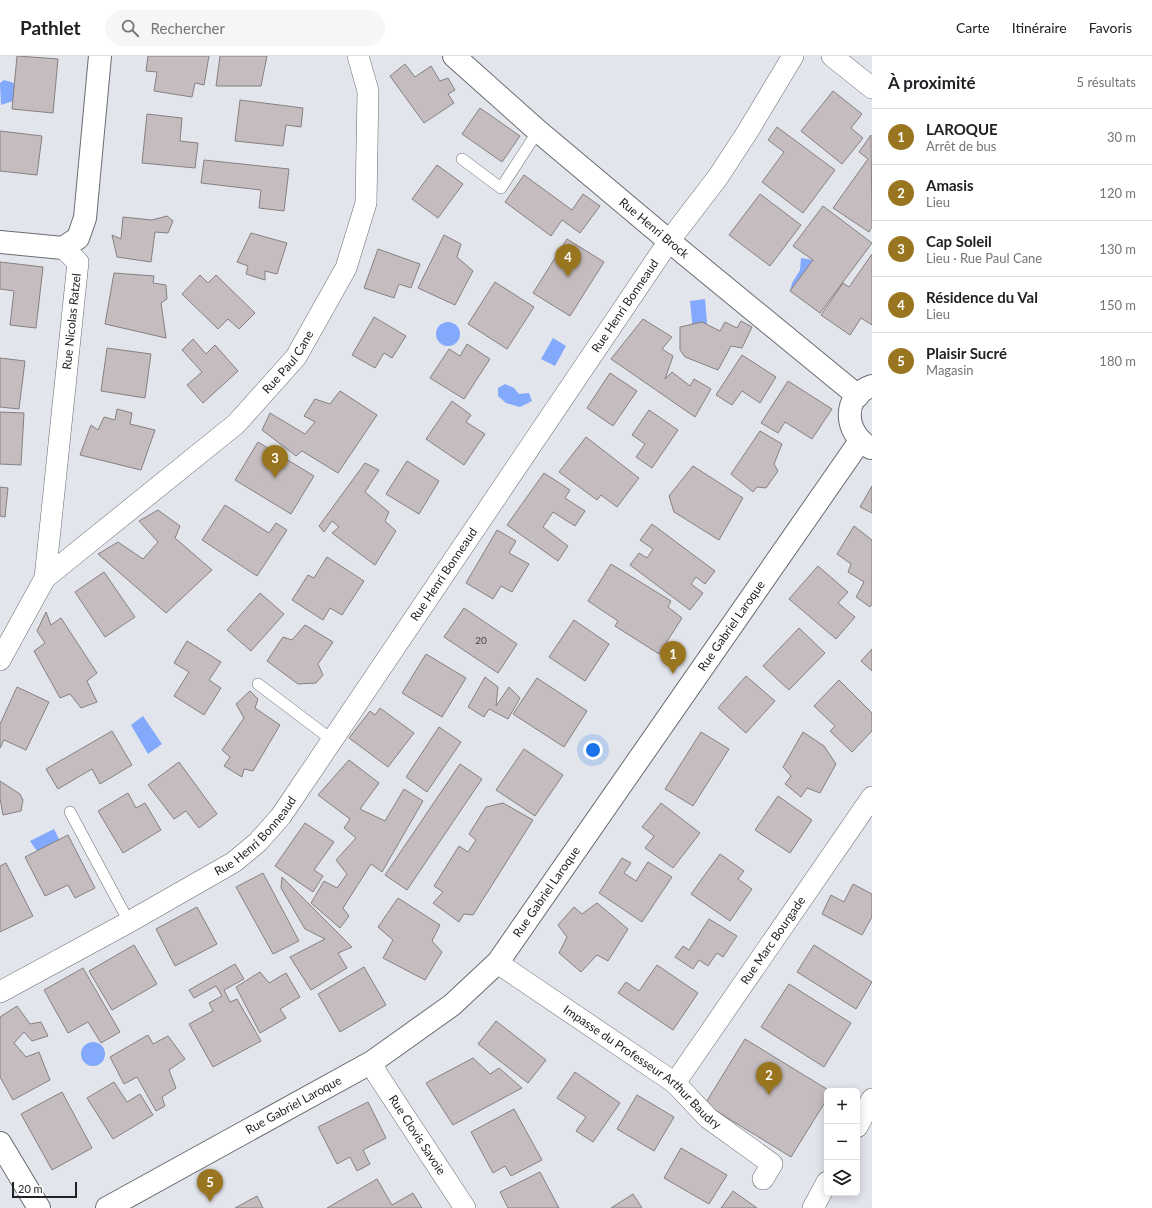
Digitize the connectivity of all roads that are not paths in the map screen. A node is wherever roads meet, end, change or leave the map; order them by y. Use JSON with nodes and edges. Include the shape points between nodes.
{"nodes":[{"id":1,"x":100,"y":56,"type":"edge"},
{"id":2,"x":358,"y":56,"type":"edge"},
{"id":3,"x":454,"y":56,"type":"edge"},
{"id":4,"x":793,"y":56,"type":"edge"},
{"id":5,"x":832,"y":56,"type":"edge"},
{"id":6,"x":872,"y":88,"type":"edge"},
{"id":7,"x":538,"y":131,"type":"junction"},
{"id":8,"x":462,"y":159,"type":"dead end"},
{"id":9,"x":669,"y":241,"type":"junction"},
{"id":10,"x":0,"y":242,"type":"edge"},
{"id":11,"x":63,"y":248,"type":"junction"},
{"id":12,"x":865,"y":391,"type":"edge"},
{"id":13,"x":866,"y":445,"type":"edge"},
{"id":14,"x":45,"y":578,"type":"junction"},
{"id":15,"x":0,"y":660,"type":"edge"},
{"id":16,"x":258,"y":684,"type":"dead end"},
{"id":17,"x":332,"y":740,"type":"junction"},
{"id":18,"x":872,"y":798,"type":"edge"},
{"id":19,"x":70,"y":812,"type":"dead end"},
{"id":20,"x":128,"y":922,"type":"junction"},
{"id":21,"x":498,"y":962,"type":"junction"},
{"id":22,"x":0,"y":992,"type":"edge"},
{"id":23,"x":372,"y":1062,"type":"junction"},
{"id":24,"x":675,"y":1083,"type":"junction"},
{"id":25,"x":872,"y":1099,"type":"edge"},
{"id":26,"x":859,"y":1124,"type":"edge"},
{"id":27,"x":0,"y":1143,"type":"edge"},
{"id":28,"x":763,"y":1179,"type":"dead end"},
{"id":29,"x":824,"y":1188,"type":"edge"},
{"id":30,"x":39,"y":1208,"type":"edge"},
{"id":31,"x":107,"y":1208,"type":"edge"},
{"id":32,"x":465,"y":1208,"type":"edge"},
{"id":33,"x":813,"y":1208,"type":"edge"}],
"edges":[{"from":1,"to":11,"type":"street","via":[[85,218],[78,238]]},
{"from":2,"to":14,"type":"street","name":"Rue Paul Cane","via":[[368,91],[366,203],[346,268],[296,357],[236,424]]},
{"from":3,"to":7,"type":"street","name":"Rue Henri Brock"},
{"from":4,"to":9,"type":"street","name":"Rue Henri Bonneaud","via":[[718,177]]},
{"from":5,"to":6,"type":"street"},
{"from":7,"to":8,"type":"lane","via":[[501,188]]},
{"from":7,"to":9,"type":"street","name":"Rue Henri Brock"},
{"from":9,"to":12,"type":"street","name":"Rue Henri Brock"},
{"from":9,"to":17,"type":"street","name":"Rue Henri Bonneaud"},
{"from":10,"to":11,"type":"street"},
{"from":11,"to":14,"type":"street","name":"Rue Nicolas Ratzel","via":[[78,262]]},
{"from":12,"to":13,"type":"street","via":[[852,404],[850,423],[854,433]]},
{"from":13,"to":21,"type":"street","name":"Rue Gabriel Laroque"},
{"from":14,"to":15,"type":"street"},
{"from":16,"to":17,"type":"lane"},
{"from":17,"to":20,"type":"street","name":"Rue Henri Bonneaud","via":[[280,816],[258,842],[234,862]]},
{"from":18,"to":24,"type":"street","name":"Rue Marc Bourgade"},
{"from":19,"to":20,"type":"lane"},
{"from":20,"to":22,"type":"street","name":"Rue Henri Bonneaud"},
{"from":21,"to":23,"type":"street","name":"Rue Gabriel Laroque","via":[[452,1005]]},
{"from":21,"to":24,"type":"street","name":"Impasse du Professeur Arthur Baudry"},
{"from":23,"to":31,"type":"street","name":"Rue Gabriel Laroque"},
{"from":23,"to":32,"type":"street","name":"Rue Clovis Savoie","via":[[377,1074]]},
{"from":24,"to":28,"type":"street","name":"Impasse du Professeur Arthur Baudry","via":[[708,1118],[772,1164]]},
{"from":25,"to":26,"type":"street"},
{"from":27,"to":30,"type":"street"},
{"from":29,"to":33,"type":"street"}]}
